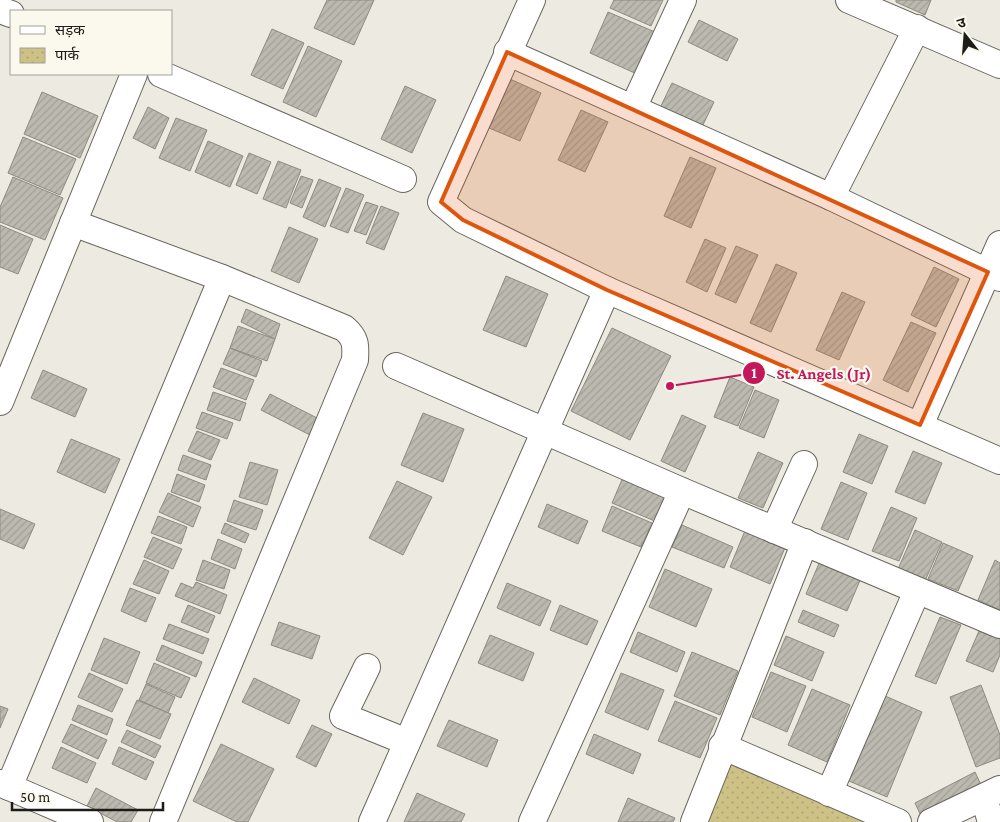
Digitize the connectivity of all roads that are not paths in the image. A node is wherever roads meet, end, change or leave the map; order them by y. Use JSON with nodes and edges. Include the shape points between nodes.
{"nodes":[{"id":1,"x":532,"y":0,"type":"edge"},
{"id":2,"x":683,"y":0,"type":"edge"},
{"id":3,"x":849,"y":0,"type":"edge"},
{"id":4,"x":917,"y":28,"type":"junction"},
{"id":5,"x":507,"y":52,"type":"junction"},
{"id":6,"x":1000,"y":65,"type":"edge"},
{"id":7,"x":134,"y":75,"type":"edge"},
{"id":8,"x":163,"y":75,"type":"edge"},
{"id":9,"x":633,"y":108,"type":"junction"},
{"id":10,"x":403,"y":179,"type":"dead end"},
{"id":11,"x":831,"y":196,"type":"junction"},
{"id":12,"x":74,"y":223,"type":"junction"},
{"id":13,"x":1000,"y":244,"type":"edge"},
{"id":14,"x":994,"y":275,"type":"edge"},
{"id":15,"x":222,"y":278,"type":"junction"},
{"id":16,"x":607,"y":290,"type":"junction"},
{"id":17,"x":396,"y":366,"type":"dead end"},
{"id":18,"x":0,"y":402,"type":"edge"},
{"id":19,"x":920,"y":425,"type":"junction"},
{"id":20,"x":545,"y":430,"type":"junction"},
{"id":21,"x":1000,"y":460,"type":"edge"},
{"id":22,"x":804,"y":464,"type":"dead end"},
{"id":23,"x":682,"y":491,"type":"junction"},
{"id":24,"x":774,"y":530,"type":"junction"},
{"id":25,"x":805,"y":542,"type":"junction"},
{"id":26,"x":917,"y":591,"type":"junction"},
{"id":27,"x":1000,"y":625,"type":"edge"},
{"id":28,"x":367,"y":667,"type":"dead end"},
{"id":29,"x":407,"y":742,"type":"junction"},
{"id":30,"x":722,"y":746,"type":"junction"},
{"id":31,"x":4,"y":785,"type":"edge"},
{"id":32,"x":829,"y":793,"type":"junction"},
{"id":33,"x":992,"y":803,"type":"edge"},
{"id":34,"x":90,"y":822,"type":"edge"},
{"id":35,"x":163,"y":822,"type":"edge"},
{"id":36,"x":372,"y":822,"type":"edge"},
{"id":37,"x":532,"y":822,"type":"edge"},
{"id":38,"x":694,"y":822,"type":"edge"},
{"id":39,"x":898,"y":822,"type":"edge"},
{"id":40,"x":932,"y":822,"type":"edge"}],
"edges":[{"from":1,"to":5,"type":"street"},
{"from":2,"to":9,"type":"street"},
{"from":3,"to":4,"type":"street"},
{"from":4,"to":6,"type":"street"},
{"from":4,"to":11,"type":"street"},
{"from":5,"to":9,"type":"street"},
{"from":5,"to":16,"type":"street","via":[[441,202],[462,220]]},
{"from":7,"to":12,"type":"street"},
{"from":8,"to":10,"type":"street"},
{"from":9,"to":11,"type":"street"},
{"from":11,"to":14,"type":"street"},
{"from":12,"to":15,"type":"street"},
{"from":12,"to":18,"type":"street"},
{"from":13,"to":14,"type":"street"},
{"from":14,"to":19,"type":"street"},
{"from":15,"to":31,"type":"street"},
{"from":15,"to":35,"type":"street","via":[[344,328],[353,336],[355,360]]},
{"from":16,"to":19,"type":"street"},
{"from":16,"to":20,"type":"street"},
{"from":17,"to":20,"type":"street"},
{"from":19,"to":21,"type":"street"},
{"from":20,"to":23,"type":"street"},
{"from":20,"to":29,"type":"street"},
{"from":22,"to":24,"type":"street"},
{"from":23,"to":24,"type":"street"},
{"from":23,"to":37,"type":"street"},
{"from":24,"to":25,"type":"street"},
{"from":25,"to":26,"type":"street"},
{"from":25,"to":30,"type":"street"},
{"from":26,"to":27,"type":"street"},
{"from":26,"to":32,"type":"street"},
{"from":28,"to":29,"type":"street","via":[[343,716]]},
{"from":29,"to":36,"type":"street"},
{"from":30,"to":32,"type":"street"},
{"from":30,"to":38,"type":"street"},
{"from":31,"to":34,"type":"street"},
{"from":32,"to":39,"type":"street"},
{"from":33,"to":40,"type":"street"}]}
